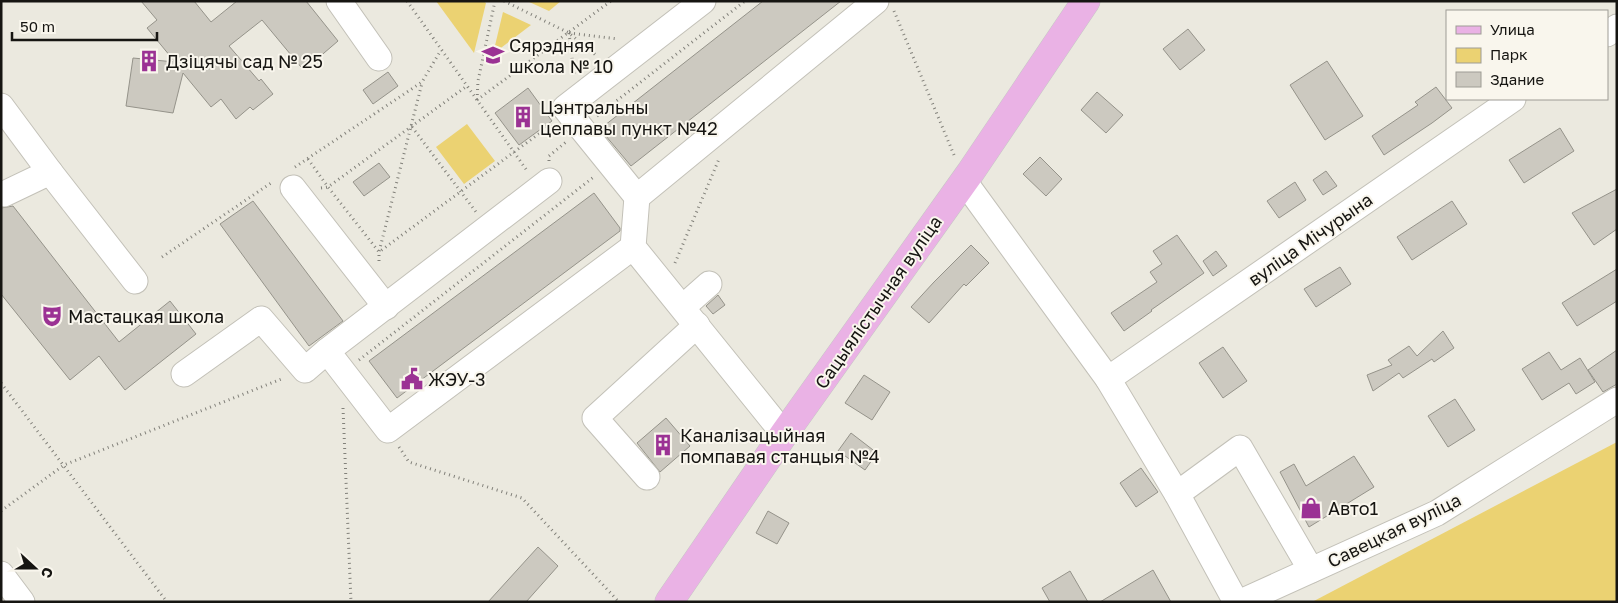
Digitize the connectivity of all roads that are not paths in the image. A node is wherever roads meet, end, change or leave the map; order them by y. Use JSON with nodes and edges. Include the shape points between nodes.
{"nodes":[{"id":1,"x":340,"y":1,"type":"edge"},
{"id":2,"x":703,"y":1,"type":"edge"},
{"id":3,"x":1086,"y":1,"type":"edge"},
{"id":4,"x":884,"y":6,"type":"edge"},
{"id":5,"x":380,"y":58,"type":"dead end"},
{"id":6,"x":1512,"y":100,"type":"edge"},
{"id":7,"x":1,"y":106,"type":"edge"},
{"id":8,"x":50,"y":172,"type":"junction"},
{"id":9,"x":967,"y":177,"type":"junction"},
{"id":10,"x":286,"y":180,"type":"road end"},
{"id":11,"x":544,"y":185,"type":"road end"},
{"id":12,"x":4,"y":194,"type":"dead end"},
{"id":13,"x":637,"y":197,"type":"junction"},
{"id":14,"x":634,"y":247,"type":"junction"},
{"id":15,"x":135,"y":281,"type":"dead end"},
{"id":16,"x":709,"y":284,"type":"dead end"},
{"id":17,"x":382,"y":302,"type":"junction"},
{"id":18,"x":690,"y":316,"type":"junction"},
{"id":19,"x":326,"y":352,"type":"junction"},
{"id":20,"x":184,"y":374,"type":"dead end"},
{"id":21,"x":1108,"y":379,"type":"junction"},
{"id":22,"x":1617,"y":400,"type":"edge"},
{"id":23,"x":784,"y":434,"type":"junction"},
{"id":24,"x":647,"y":477,"type":"dead end"},
{"id":25,"x":1177,"y":494,"type":"junction"},
{"id":26,"x":1311,"y":570,"type":"junction"},
{"id":27,"x":1,"y":574,"type":"edge"},
{"id":28,"x":22,"y":602,"type":"edge"},
{"id":29,"x":669,"y":602,"type":"edge"},
{"id":30,"x":1236,"y":602,"type":"edge"},
{"id":31,"x":1241,"y":602,"type":"edge"}],
"edges":[{"from":1,"to":5,"type":"street"},
{"from":2,"to":13,"type":"street","via":[[614,70],[575,113],[610,165]]},
{"from":3,"to":9,"type":"main road","name":"Сацыялістычная вуліца"},
{"from":4,"to":13,"type":"street"},
{"from":6,"to":21,"type":"street","name":"вуліца Мічурына"},
{"from":7,"to":8,"type":"street"},
{"from":8,"to":12,"type":"street"},
{"from":8,"to":15,"type":"street"},
{"from":9,"to":21,"type":"street"},
{"from":9,"to":23,"type":"main road","name":"Сацыялістычная вуліца"},
{"from":10,"to":17,"type":"street"},
{"from":11,"to":17,"type":"street"},
{"from":13,"to":14,"type":"street"},
{"from":14,"to":18,"type":"street"},
{"from":14,"to":19,"type":"street","via":[[388,430]]},
{"from":16,"to":18,"type":"street"},
{"from":17,"to":19,"type":"street"},
{"from":18,"to":23,"type":"street"},
{"from":18,"to":24,"type":"street","via":[[595,418]]},
{"from":19,"to":20,"type":"street","via":[[305,370],[261,319]]},
{"from":21,"to":25,"type":"street"},
{"from":22,"to":26,"type":"street","name":"Савецкая вуліца","via":[[1437,513]]},
{"from":23,"to":29,"type":"main road","name":"Сацыялістычная вуліца"},
{"from":25,"to":26,"type":"street","via":[[1240,448]]},
{"from":25,"to":30,"type":"street"},
{"from":26,"to":31,"type":"street","name":"Савецкая вуліца"},
{"from":27,"to":28,"type":"street"}]}
